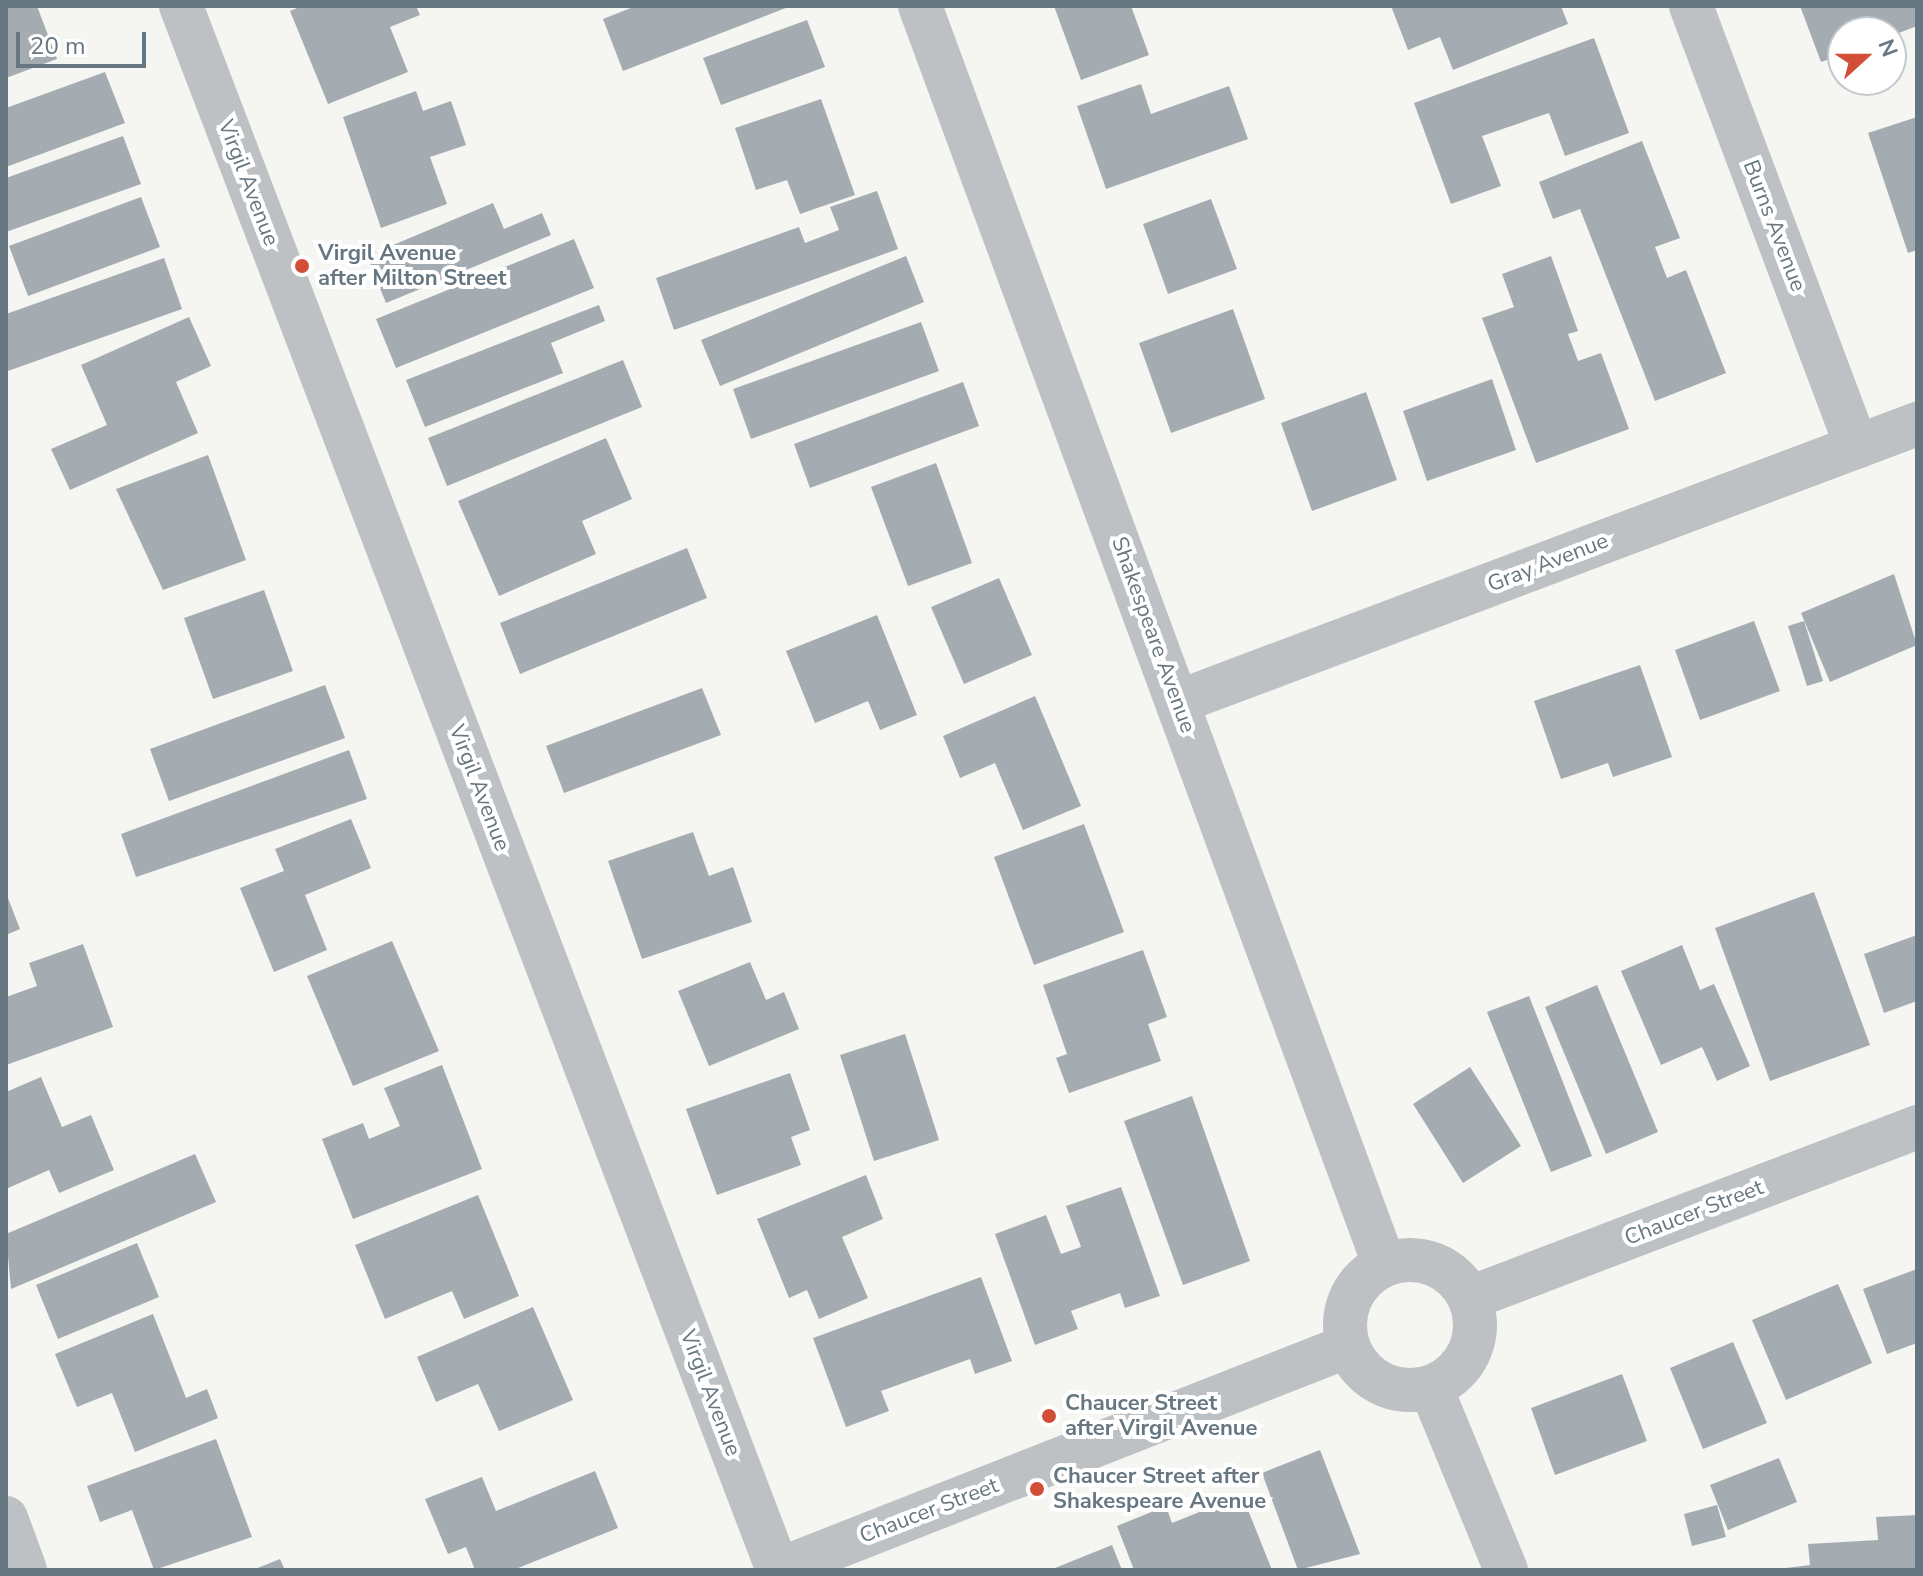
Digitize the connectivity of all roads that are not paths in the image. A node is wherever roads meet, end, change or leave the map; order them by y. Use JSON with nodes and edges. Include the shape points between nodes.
{"nodes":[{"id":1,"x":181,"y":6,"type":"edge"},
{"id":2,"x":920,"y":6,"type":"edge"},
{"id":3,"x":1691,"y":6,"type":"edge"},
{"id":4,"x":1917,"y":424,"type":"edge"},
{"id":5,"x":1857,"y":447,"type":"junction"},
{"id":6,"x":1178,"y":702,"type":"junction"},
{"id":7,"x":1917,"y":1127,"type":"edge"},
{"id":8,"x":1384,"y":1264,"type":"junction"},
{"id":9,"x":1470,"y":1298,"type":"junction"},
{"id":10,"x":1348,"y":1346,"type":"junction"},
{"id":11,"x":1431,"y":1388,"type":"junction"},
{"id":12,"x":6,"y":1518,"type":"edge"},
{"id":13,"x":25,"y":1570,"type":"edge"},
{"id":14,"x":778,"y":1570,"type":"edge"},
{"id":15,"x":1506,"y":1570,"type":"edge"}],
"edges":[{"from":1,"to":14,"type":"street","name":"Virgil Avenue"},
{"from":2,"to":6,"type":"street","name":"Shakespeare Avenue"},
{"from":3,"to":5,"type":"street","name":"Burns Avenue"},
{"from":4,"to":5,"type":"street","name":"Gray Avenue"},
{"from":5,"to":6,"type":"street","name":"Gray Avenue"},
{"from":6,"to":8,"type":"street","name":"Shakespeare Avenue"},
{"from":7,"to":9,"type":"street","name":"Chaucer Street"},
{"from":8,"to":9,"type":"street","via":[[1418,1259],[1449,1272]]},
{"from":8,"to":10,"type":"street","via":[[1358,1283],[1345,1313]]},
{"from":9,"to":11,"type":"street","via":[[1476,1333],[1461,1367]]},
{"from":10,"to":11,"type":"street","via":[[1367,1374],[1397,1390]]},
{"from":10,"to":14,"type":"street","name":"Chaucer Street"},
{"from":11,"to":15,"type":"street"},
{"from":12,"to":13,"type":"street"}]}
